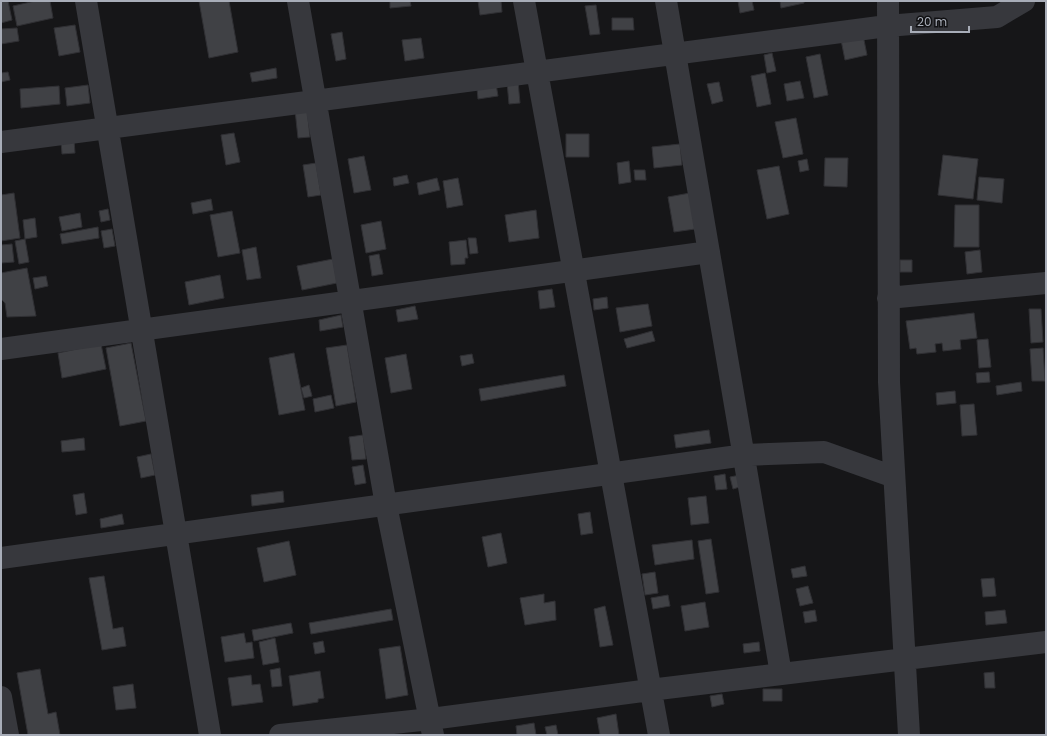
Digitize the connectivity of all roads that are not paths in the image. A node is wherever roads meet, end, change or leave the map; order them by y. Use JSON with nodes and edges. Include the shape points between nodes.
{"nodes":[{"id":1,"x":86,"y":1,"type":"edge"},
{"id":2,"x":298,"y":1,"type":"edge"},
{"id":3,"x":524,"y":1,"type":"edge"},
{"id":4,"x":666,"y":1,"type":"edge"},
{"id":5,"x":888,"y":1,"type":"edge"},
{"id":6,"x":1024,"y":1,"type":"edge"},
{"id":7,"x":887,"y":26,"type":"junction"},
{"id":8,"x":675,"y":54,"type":"junction"},
{"id":9,"x":537,"y":71,"type":"junction"},
{"id":10,"x":316,"y":101,"type":"junction"},
{"id":11,"x":107,"y":128,"type":"junction"},
{"id":12,"x":1,"y":142,"type":"edge"},
{"id":13,"x":709,"y":252,"type":"junction"},
{"id":14,"x":573,"y":270,"type":"junction"},
{"id":15,"x":1046,"y":283,"type":"edge"},
{"id":16,"x":888,"y":298,"type":"junction"},
{"id":17,"x":351,"y":301,"type":"junction"},
{"id":18,"x":141,"y":330,"type":"junction"},
{"id":19,"x":1,"y":349,"type":"edge"},
{"id":20,"x":744,"y":455,"type":"junction"},
{"id":21,"x":610,"y":472,"type":"junction"},
{"id":22,"x":894,"y":476,"type":"junction"},
{"id":23,"x":386,"y":505,"type":"junction"},
{"id":24,"x":176,"y":534,"type":"junction"},
{"id":25,"x":1,"y":558,"type":"edge"},
{"id":26,"x":1046,"y":642,"type":"edge"},
{"id":27,"x":905,"y":659,"type":"junction"},
{"id":28,"x":781,"y":674,"type":"junction"},
{"id":29,"x":650,"y":690,"type":"junction"},
{"id":30,"x":1,"y":697,"type":"edge"},
{"id":31,"x":432,"y":727,"type":"edge"},
{"id":32,"x":8,"y":735,"type":"edge"},
{"id":33,"x":210,"y":735,"type":"edge"},
{"id":34,"x":280,"y":735,"type":"edge"},
{"id":35,"x":659,"y":735,"type":"edge"},
{"id":36,"x":909,"y":735,"type":"edge"}],
"edges":[{"from":1,"to":11,"type":"street"},
{"from":2,"to":10,"type":"street"},
{"from":3,"to":9,"type":"street"},
{"from":4,"to":8,"type":"street"},
{"from":5,"to":7,"type":"street"},
{"from":6,"to":7,"type":"street","via":[[998,17]]},
{"from":7,"to":8,"type":"street"},
{"from":7,"to":16,"type":"street"},
{"from":8,"to":9,"type":"street"},
{"from":8,"to":13,"type":"street"},
{"from":9,"to":10,"type":"street"},
{"from":9,"to":14,"type":"street"},
{"from":10,"to":11,"type":"street"},
{"from":10,"to":17,"type":"street"},
{"from":11,"to":12,"type":"street"},
{"from":11,"to":18,"type":"street"},
{"from":13,"to":14,"type":"street"},
{"from":13,"to":20,"type":"street"},
{"from":14,"to":17,"type":"street"},
{"from":14,"to":21,"type":"street"},
{"from":15,"to":16,"type":"street"},
{"from":16,"to":22,"type":"street"},
{"from":17,"to":18,"type":"street"},
{"from":17,"to":23,"type":"street"},
{"from":18,"to":19,"type":"street"},
{"from":18,"to":24,"type":"street"},
{"from":20,"to":21,"type":"street"},
{"from":20,"to":22,"type":"street","via":[[824,452]]},
{"from":20,"to":28,"type":"street"},
{"from":21,"to":23,"type":"street"},
{"from":21,"to":29,"type":"street"},
{"from":22,"to":27,"type":"street"},
{"from":23,"to":24,"type":"street"},
{"from":23,"to":31,"type":"street"},
{"from":24,"to":25,"type":"street"},
{"from":24,"to":33,"type":"street"},
{"from":26,"to":27,"type":"street"},
{"from":27,"to":28,"type":"street"},
{"from":27,"to":36,"type":"street"},
{"from":28,"to":29,"type":"street"},
{"from":29,"to":31,"type":"street"},
{"from":29,"to":35,"type":"street"},
{"from":30,"to":32,"type":"street"},
{"from":31,"to":34,"type":"street"}]}
